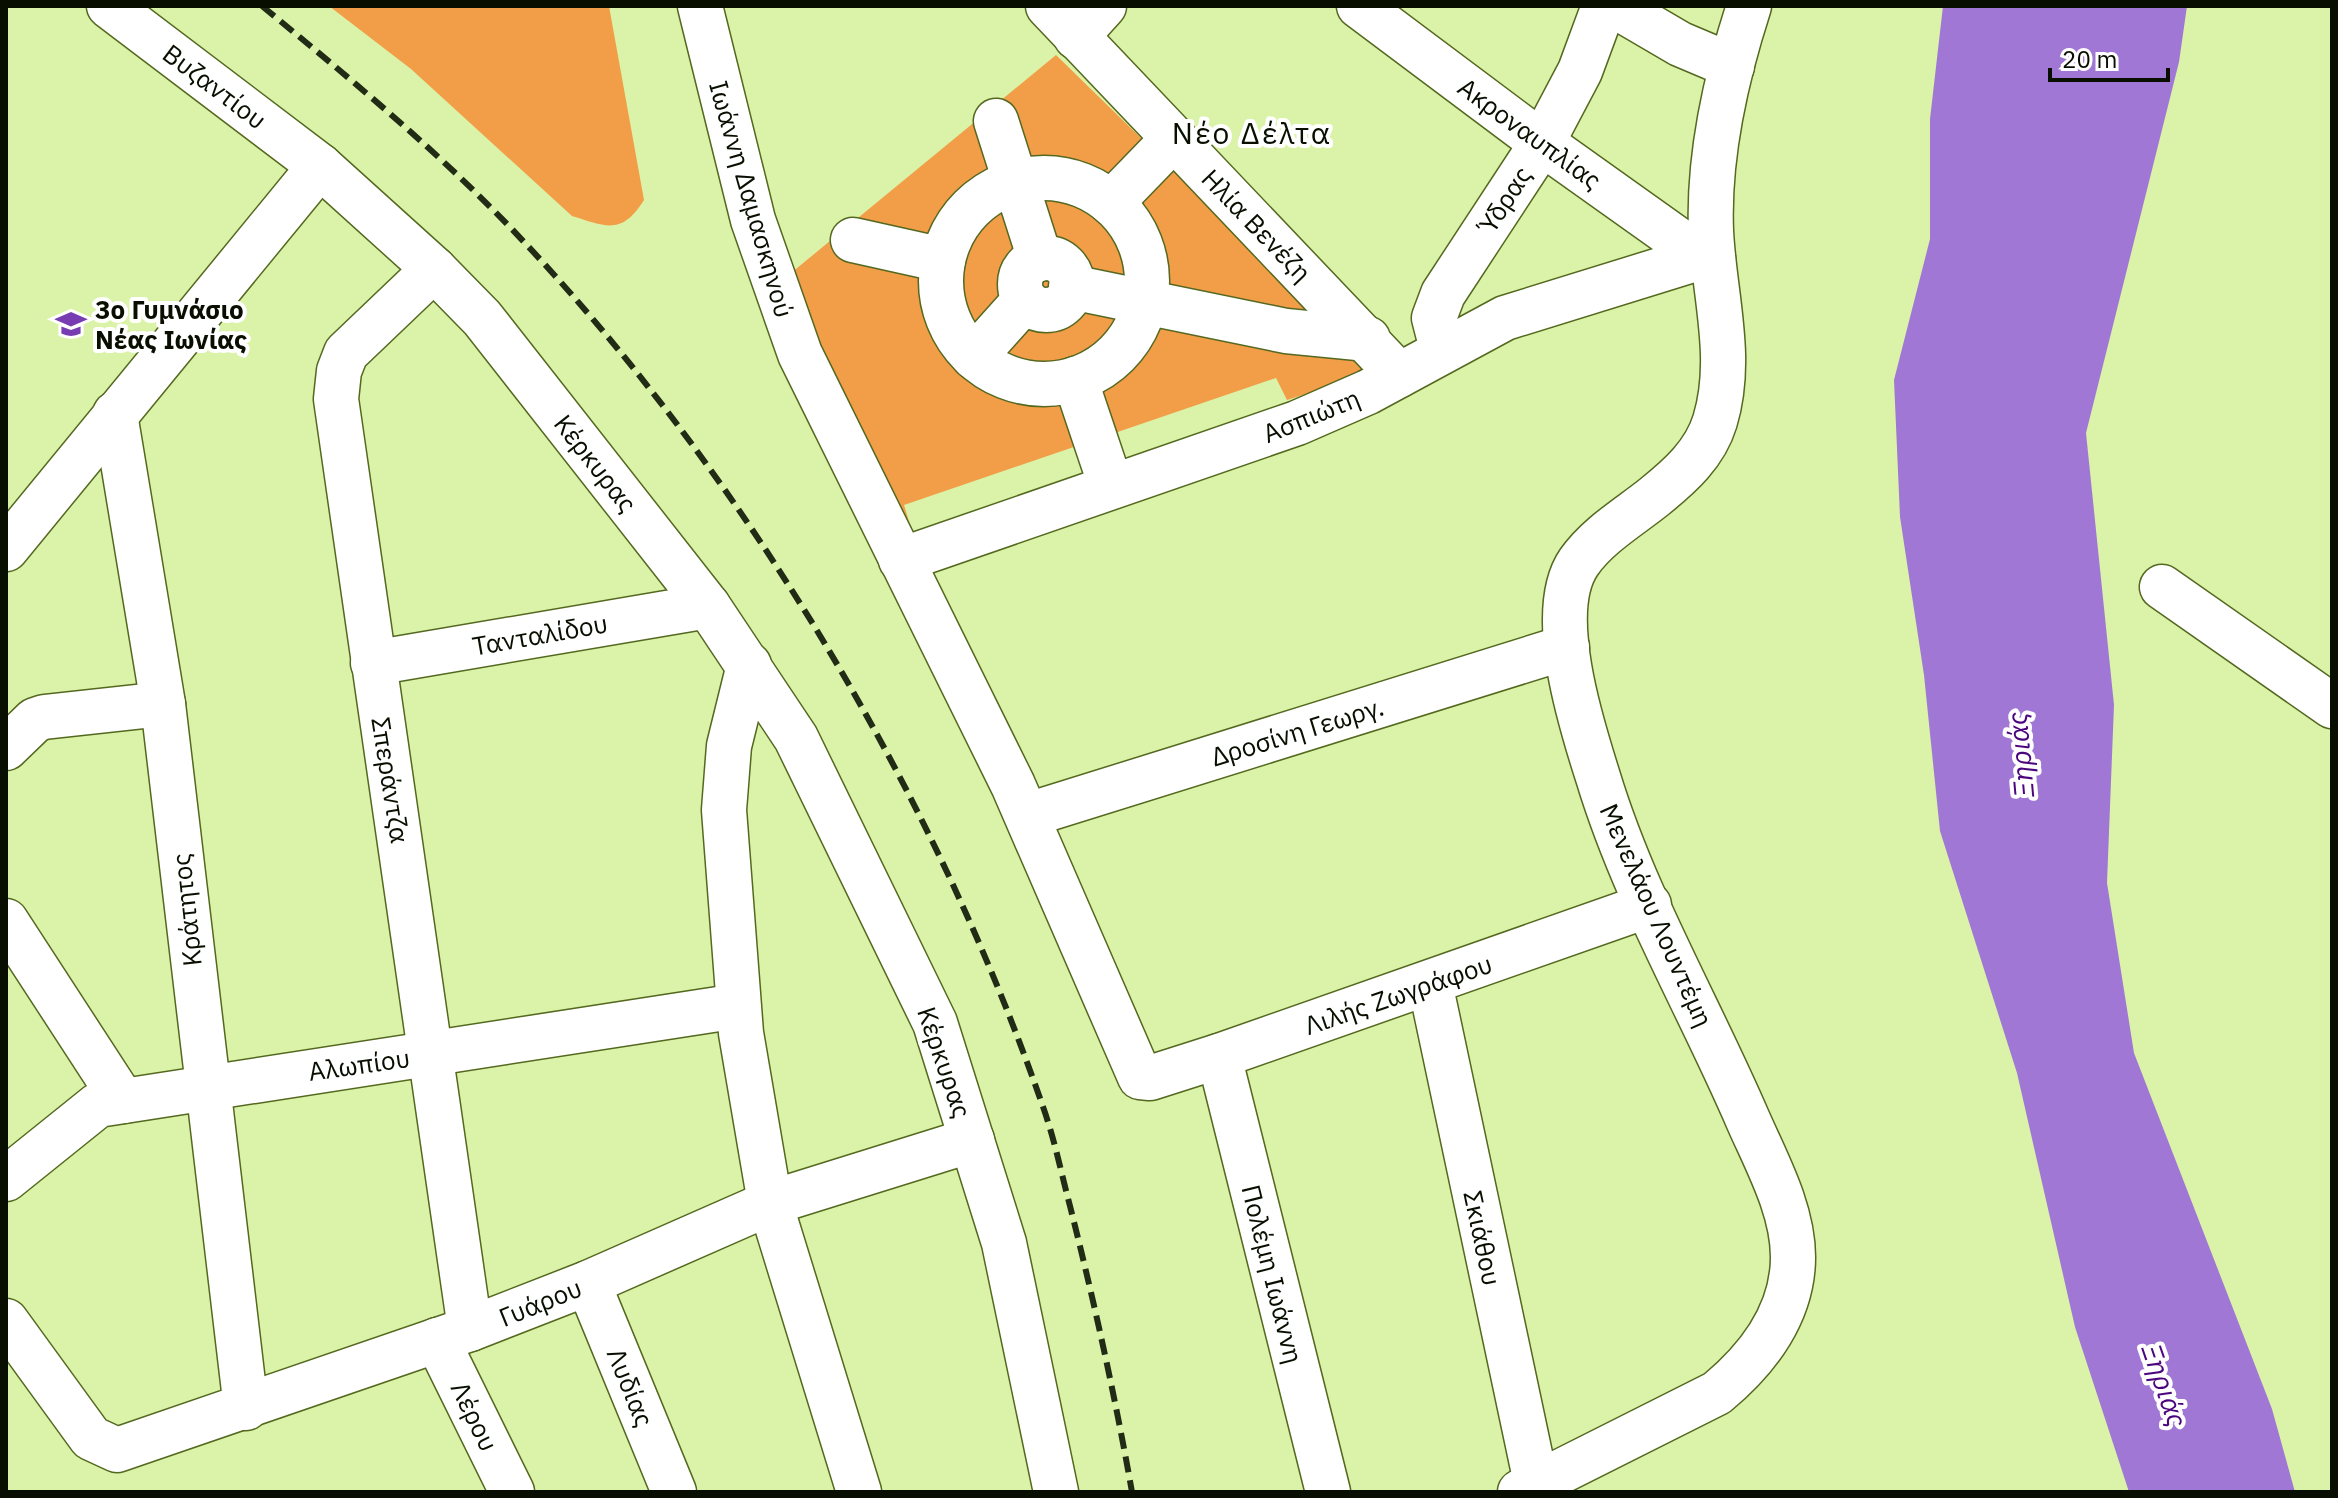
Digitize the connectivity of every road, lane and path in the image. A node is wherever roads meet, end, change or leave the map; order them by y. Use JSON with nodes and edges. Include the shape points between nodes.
{"nodes":[{"id":1,"x":109,"y":6,"type":"edge"},
{"id":2,"x":700,"y":6,"type":"edge"},
{"id":3,"x":1359,"y":6,"type":"edge"},
{"id":4,"x":1604,"y":6,"type":"edge"},
{"id":5,"x":1615,"y":6,"type":"edge"},
{"id":6,"x":1749,"y":6,"type":"edge"},
{"id":7,"x":1076,"y":16,"type":"edge"},
{"id":8,"x":1732,"y":66,"type":"junction"},
{"id":9,"x":996,"y":121,"type":"dead end"},
{"id":10,"x":1174,"y":138,"type":"junction"},
{"id":11,"x":1542,"y":143,"type":"junction"},
{"id":12,"x":320,"y":166,"type":"junction"},
{"id":13,"x":1016,"y":183,"type":"junction"},
{"id":14,"x":1111,"y":203,"type":"junction"},
{"id":15,"x":853,"y":240,"type":"dead end"},
{"id":16,"x":1708,"y":258,"type":"junction"},
{"id":17,"x":943,"y":260,"type":"junction"},
{"id":18,"x":434,"y":269,"type":"junction"},
{"id":19,"x":1056,"y":273,"type":"junction"},
{"id":20,"x":1144,"y":302,"type":"junction"},
{"id":21,"x":1368,"y":339,"type":"junction"},
{"id":22,"x":1442,"y":349,"type":"junction"},
{"id":23,"x":974,"y":357,"type":"junction"},
{"id":24,"x":1399,"y":375,"type":"junction"},
{"id":25,"x":1075,"y":379,"type":"junction"},
{"id":26,"x":115,"y":414,"type":"junction"},
{"id":27,"x":1111,"y":486,"type":"junction"},
{"id":28,"x":6,"y":549,"type":"edge"},
{"id":29,"x":901,"y":560,"type":"junction"},
{"id":30,"x":2162,"y":587,"type":"dead end"},
{"id":31,"x":708,"y":606,"type":"junction"},
{"id":32,"x":1567,"y":647,"type":"junction"},
{"id":33,"x":373,"y":663,"type":"junction"},
{"id":34,"x":749,"y":665,"type":"junction"},
{"id":35,"x":163,"y":704,"type":"junction"},
{"id":36,"x":2332,"y":706,"type":"edge"},
{"id":37,"x":6,"y":748,"type":"edge"},
{"id":38,"x":1028,"y":815,"type":"junction"},
{"id":39,"x":1649,"y":905,"type":"junction"},
{"id":40,"x":10,"y":936,"type":"edge"},
{"id":41,"x":1430,"y":983,"type":"junction"},
{"id":42,"x":738,"y":1006,"type":"junction"},
{"id":43,"x":433,"y":1053,"type":"junction"},
{"id":44,"x":1219,"y":1056,"type":"junction"},
{"id":45,"x":1145,"y":1079,"type":"joint"},
{"id":46,"x":206,"y":1087,"type":"junction"},
{"id":47,"x":123,"y":1101,"type":"junction"},
{"id":48,"x":972,"y":1140,"type":"junction"},
{"id":49,"x":6,"y":1179,"type":"edge"},
{"id":50,"x":770,"y":1203,"type":"junction"},
{"id":51,"x":588,"y":1283,"type":"junction"},
{"id":52,"x":6,"y":1321,"type":"edge"},
{"id":53,"x":453,"y":1335,"type":"junction"},
{"id":54,"x":246,"y":1408,"type":"junction"},
{"id":55,"x":1531,"y":1489,"type":"edge"},
{"id":56,"x":512,"y":1492,"type":"edge"},
{"id":57,"x":674,"y":1492,"type":"edge"},
{"id":58,"x":859,"y":1492,"type":"edge"},
{"id":59,"x":1056,"y":1492,"type":"edge"},
{"id":60,"x":1328,"y":1492,"type":"edge"}],
"edges":[{"from":1,"to":12,"type":"street","name":"Βυζαντίου"},
{"from":2,"to":29,"type":"street","name":"Ιωάννη Δαμασκηνού","via":[[773,283],[800,354]]},
{"from":3,"to":11,"type":"street","name":"Ακροναυπλίας"},
{"from":4,"to":11,"type":"street","name":"Ύδρας","via":[[1580,71]]},
{"from":5,"to":8,"type":"street","via":[[1680,44]]},
{"from":6,"to":8,"type":"street","name":"Μενελάου Λουντέμη"},
{"from":7,"to":10,"type":"street","name":"Ηλία Βενέζη"},
{"from":8,"to":16,"type":"street","name":"Μενελάου Λουντέμη","via":[[1714,173]]},
{"from":9,"to":13,"type":"street"},
{"from":10,"to":14,"type":"street"},
{"from":10,"to":21,"type":"street","name":"Ηλία Βενέζη"},
{"from":11,"to":16,"type":"street","name":"Ακροναυπλίας"},
{"from":11,"to":22,"type":"street","name":"Ύδρας","via":[[1443,294],[1434,318]]},
{"from":12,"to":18,"type":"street","name":"Βυζαντίου"},
{"from":12,"to":26,"type":"street"},
{"from":13,"to":14,"type":"street","via":[[1059,180]]},
{"from":13,"to":17,"type":"street","via":[[970,209]]},
{"from":13,"to":19,"type":"street"},
{"from":14,"to":20,"type":"street","via":[[1136,234],[1143,253]]},
{"from":15,"to":17,"type":"street"},
{"from":16,"to":22,"type":"street","name":"Ασπιώτη","via":[[1532,308]]},
{"from":16,"to":32,"type":"street","name":"Μενελάου Λουντέμη","via":[[1725,367],[1713,427],[1696,458],[1577,565],[1566,600]]},
{"from":17,"to":23,"type":"street","via":[[943,302]]},
{"from":18,"to":31,"type":"street","name":"Κέρκυρας","via":[[482,318]]},
{"from":18,"to":33,"type":"street","name":"Σπεράντζα","via":[[346,353],[336,386]]},
{"from":19,"to":20,"type":"street"},
{"from":19,"to":23,"type":"street","via":[[1069,295],[1057,307],[1040,309],[1025,300]]},
{"from":20,"to":21,"type":"street","via":[[1286,331]]},
{"from":20,"to":25,"type":"street","via":[[1123,346]]},
{"from":21,"to":24,"type":"street","name":"Ηλία Βενέζη"},
{"from":22,"to":24,"type":"street","name":"Ασπιώτη"},
{"from":23,"to":25,"type":"street","via":[[1021,381]]},
{"from":24,"to":27,"type":"street","name":"Ασπιώτη","via":[[1297,423]]},
{"from":25,"to":27,"type":"street"},
{"from":26,"to":28,"type":"street"},
{"from":26,"to":35,"type":"street","name":"Κράτητος"},
{"from":27,"to":29,"type":"street","name":"Ασπιώτη"},
{"from":29,"to":38,"type":"street","name":"Ιωάννη Δαμασκηνού"},
{"from":30,"to":36,"type":"street"},
{"from":31,"to":33,"type":"street","name":"Τανταλίδου"},
{"from":31,"to":34,"type":"street","name":"Κέρκυρας"},
{"from":32,"to":38,"type":"street","name":"Δροσίνη Γεωργ."},
{"from":32,"to":39,"type":"street","name":"Μενελάου Λουντέμη","via":[[1597,777]]},
{"from":33,"to":43,"type":"street","name":"Σπεράντζα"},
{"from":34,"to":42,"type":"street","via":[[729,746],[724,810]]},
{"from":34,"to":48,"type":"street","name":"Κέρκυρας","via":[[796,738],[935,1023]]},
{"from":35,"to":37,"type":"street","via":[[44,717]]},
{"from":35,"to":46,"type":"street","name":"Κράτητος"},
{"from":38,"to":45,"type":"street","name":"Ιωάννη Δαμασκηνού","via":[[1137,1074]]},
{"from":39,"to":41,"type":"street","name":"Λιλής Ζωγράφου"},
{"from":39,"to":55,"type":"street","name":"Μενελάου Λουντέμη","via":[[1779,1191],[1793,1257],[1789,1287],[1768,1339],[1717,1393]]},
{"from":40,"to":47,"type":"street"},
{"from":41,"to":44,"type":"street","name":"Λιλής Ζωγράφου"},
{"from":41,"to":55,"type":"street","name":"Σκιάθου"},
{"from":42,"to":43,"type":"street","name":"Αλωπίου"},
{"from":42,"to":50,"type":"street"},
{"from":43,"to":46,"type":"street","name":"Αλωπίου"},
{"from":43,"to":53,"type":"street","name":"Σπεράντζα"},
{"from":44,"to":45,"type":"street","name":"Λιλής Ζωγράφου"},
{"from":44,"to":60,"type":"street","name":"Πολέμη Ιωάννη"},
{"from":46,"to":47,"type":"street","name":"Αλωπίου"},
{"from":46,"to":54,"type":"street","name":"Κράτητος"},
{"from":47,"to":49,"type":"street","name":"Αλωπίου","via":[[85,1112]]},
{"from":48,"to":50,"type":"street","name":"Γυάρου"},
{"from":48,"to":59,"type":"street","name":"Κέρκυρας","via":[[1004,1243]]},
{"from":50,"to":51,"type":"street","name":"Γυάρου"},
{"from":50,"to":58,"type":"street"},
{"from":51,"to":53,"type":"street","name":"Γυάρου"},
{"from":51,"to":57,"type":"street","name":"Λυδίας"},
{"from":52,"to":54,"type":"street","name":"Γυάρου","via":[[91,1438],[103,1446],[132,1447]]},
{"from":53,"to":54,"type":"street","name":"Γυάρου"},
{"from":53,"to":56,"type":"street","name":"Λέρου"}]}
